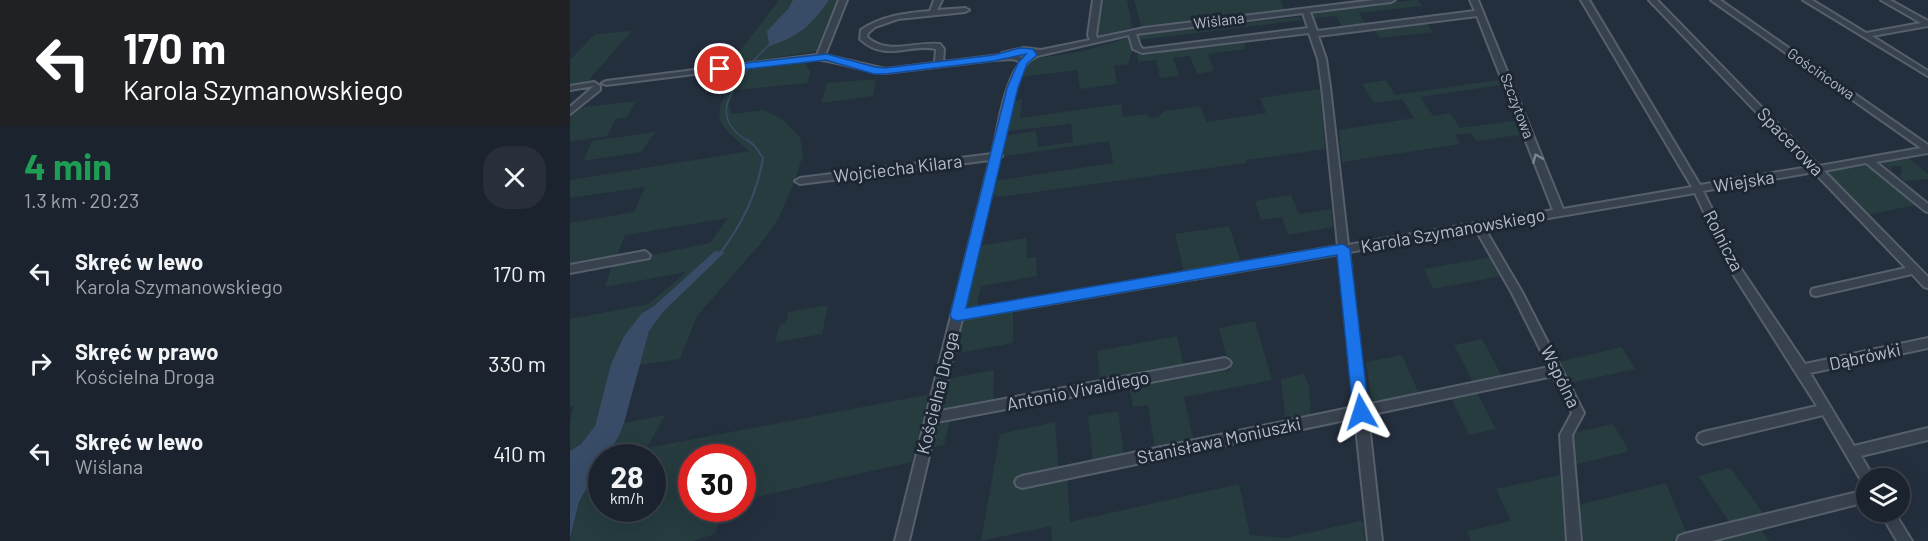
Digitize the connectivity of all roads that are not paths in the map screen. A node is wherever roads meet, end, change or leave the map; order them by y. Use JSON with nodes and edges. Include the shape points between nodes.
{"nodes":[{"id":1,"x":843,"y":0,"type":"edge"},
{"id":2,"x":938,"y":0,"type":"edge"},
{"id":3,"x":1097,"y":0,"type":"edge"},
{"id":4,"x":1391,"y":0,"type":"edge"},
{"id":5,"x":1474,"y":0,"type":"edge"},
{"id":6,"x":1585,"y":0,"type":"edge"},
{"id":7,"x":1653,"y":0,"type":"edge"},
{"id":8,"x":1715,"y":0,"type":"edge"},
{"id":9,"x":1807,"y":0,"type":"edge"},
{"id":10,"x":1885,"y":0,"type":"edge"},
{"id":11,"x":965,"y":10,"type":"dead end"},
{"id":12,"x":1306,"y":11,"type":"junction"},
{"id":13,"x":1480,"y":13,"type":"junction"},
{"id":14,"x":932,"y":14,"type":"junction"},
{"id":15,"x":1928,"y":24,"type":"edge"},
{"id":16,"x":1132,"y":32,"type":"junction"},
{"id":17,"x":1313,"y":32,"type":"junction"},
{"id":18,"x":1866,"y":35,"type":"junction"},
{"id":19,"x":1095,"y":42,"type":"junction"},
{"id":20,"x":820,"y":57,"type":"junction"},
{"id":21,"x":1022,"y":58,"type":"junction"},
{"id":22,"x":939,"y":64,"type":"junction"},
{"id":23,"x":1928,"y":74,"type":"edge"},
{"id":24,"x":598,"y":86,"type":"junction"},
{"id":25,"x":570,"y":88,"type":"edge"},
{"id":26,"x":570,"y":111,"type":"edge"},
{"id":27,"x":1928,"y":149,"type":"edge"},
{"id":28,"x":997,"y":156,"type":"junction"},
{"id":29,"x":1868,"y":160,"type":"junction"},
{"id":30,"x":1816,"y":169,"type":"junction"},
{"id":31,"x":800,"y":181,"type":"dead end"},
{"id":32,"x":1698,"y":189,"type":"junction"},
{"id":33,"x":1928,"y":209,"type":"edge"},
{"id":34,"x":1559,"y":212,"type":"junction"},
{"id":35,"x":1479,"y":225,"type":"junction"},
{"id":36,"x":1343,"y":249,"type":"junction"},
{"id":37,"x":645,"y":255,"type":"dead end"},
{"id":38,"x":570,"y":269,"type":"edge"},
{"id":39,"x":1915,"y":270,"type":"junction"},
{"id":40,"x":1928,"y":284,"type":"edge"},
{"id":41,"x":1816,"y":292,"type":"dead end"},
{"id":42,"x":957,"y":315,"type":"junction"},
{"id":43,"x":1928,"y":343,"type":"edge"},
{"id":44,"x":1225,"y":363,"type":"dead end"},
{"id":45,"x":1557,"y":370,"type":"junction"},
{"id":46,"x":1802,"y":370,"type":"junction"},
{"id":47,"x":1826,"y":409,"type":"junction"},
{"id":48,"x":1361,"y":412,"type":"junction"},
{"id":49,"x":932,"y":418,"type":"junction"},
{"id":50,"x":1928,"y":434,"type":"edge"},
{"id":51,"x":1703,"y":438,"type":"dead end"},
{"id":52,"x":1852,"y":452,"type":"junction"},
{"id":53,"x":1862,"y":468,"type":"edge"},
{"id":54,"x":1022,"y":482,"type":"dead end"},
{"id":55,"x":1856,"y":498,"type":"edge"},
{"id":56,"x":1893,"y":522,"type":"edge"},
{"id":57,"x":902,"y":541,"type":"edge"},
{"id":58,"x":1375,"y":541,"type":"edge"},
{"id":59,"x":1574,"y":541,"type":"edge"},
{"id":60,"x":1684,"y":541,"type":"edge"},
{"id":61,"x":1905,"y":541,"type":"edge"}],
"edges":[{"from":1,"to":20,"type":"street"},
{"from":2,"to":14,"type":"street"},
{"from":3,"to":19,"type":"street","via":[[1092,35]]},
{"from":4,"to":12,"type":"street","name":"Wiślana"},
{"from":5,"to":13,"type":"street","name":"Szczytowa"},
{"from":6,"to":32,"type":"street","name":"Rolnicza"},
{"from":7,"to":30,"type":"street","name":"Spacerowa"},
{"from":8,"to":27,"type":"street","name":"Gościńcowa"},
{"from":9,"to":18,"type":"street"},
{"from":10,"to":15,"type":"street"},
{"from":11,"to":14,"type":"street"},
{"from":12,"to":16,"type":"street","name":"Wiślana"},
{"from":12,"to":17,"type":"street"},
{"from":13,"to":17,"type":"street"},
{"from":34,"to":13,"type":"street","name":"Szczytowa","one_way":true},
{"from":14,"to":22,"type":"street","via":[[880,21],[868,28],[864,36],[871,44],[887,49],[937,46]]},
{"from":15,"to":18,"type":"street"},
{"from":16,"to":17,"type":"street","via":[[1136,47],[1142,51]]},
{"from":16,"to":19,"type":"street","name":"Wiślana"},
{"from":17,"to":36,"type":"street","via":[[1326,87]]},
{"from":18,"to":23,"type":"street"},
{"from":19,"to":21,"type":"street","name":"Wiślana"},
{"from":20,"to":22,"type":"street","name":"Wiślana","via":[[874,70]]},
{"from":20,"to":24,"type":"street","name":"Wiślana"},
{"from":21,"to":22,"type":"street","name":"Wiślana"},
{"from":21,"to":28,"type":"street","name":"Kościelna Droga"},
{"from":24,"to":25,"type":"street","name":"Wiślana"},
{"from":24,"to":26,"type":"street"},
{"from":27,"to":29,"type":"street","name":"Wiejska"},
{"from":28,"to":31,"type":"street","name":"Wojciecha Kilara"},
{"from":28,"to":42,"type":"street","name":"Kościelna Droga"},
{"from":29,"to":30,"type":"street","name":"Wiejska"},
{"from":29,"to":33,"type":"street"},
{"from":30,"to":32,"type":"street","name":"Wiejska"},
{"from":30,"to":39,"type":"street","name":"Spacerowa"},
{"from":32,"to":34,"type":"street","name":"Wiejska"},
{"from":32,"to":46,"type":"street","name":"Rolnicza","via":[[1737,271]]},
{"from":34,"to":35,"type":"street","name":"Karola Szymanowskiego"},
{"from":35,"to":36,"type":"street","name":"Karola Szymanowskiego"},
{"from":35,"to":45,"type":"street","name":"Wspólna"},
{"from":36,"to":42,"type":"street","name":"Karola Szymanowskiego"},
{"from":36,"to":48,"type":"street"},
{"from":37,"to":38,"type":"street"},
{"from":39,"to":40,"type":"street","name":"Spacerowa"},
{"from":39,"to":41,"type":"street"},
{"from":42,"to":49,"type":"street","name":"Kościelna Droga"},
{"from":43,"to":46,"type":"street","name":"Dąbrówki"},
{"from":44,"to":49,"type":"street","name":"Antonio Vivaldiego"},
{"from":45,"to":48,"type":"street","name":"Stanisława Moniuszki"},
{"from":45,"to":59,"type":"street","name":"Wspólna","via":[[1578,413],[1566,435]]},
{"from":46,"to":47,"type":"street","name":"Rolnicza"},
{"from":47,"to":51,"type":"street"},
{"from":47,"to":52,"type":"street","name":"Rolnicza"},
{"from":48,"to":54,"type":"street","name":"Stanisława Moniuszki"},
{"from":48,"to":58,"type":"street"},
{"from":49,"to":57,"type":"street","name":"Kościelna Droga"},
{"from":50,"to":52,"type":"street"},
{"from":52,"to":53,"type":"street","name":"Rolnicza"},
{"from":55,"to":60,"type":"street"},
{"from":56,"to":61,"type":"street"}]}
